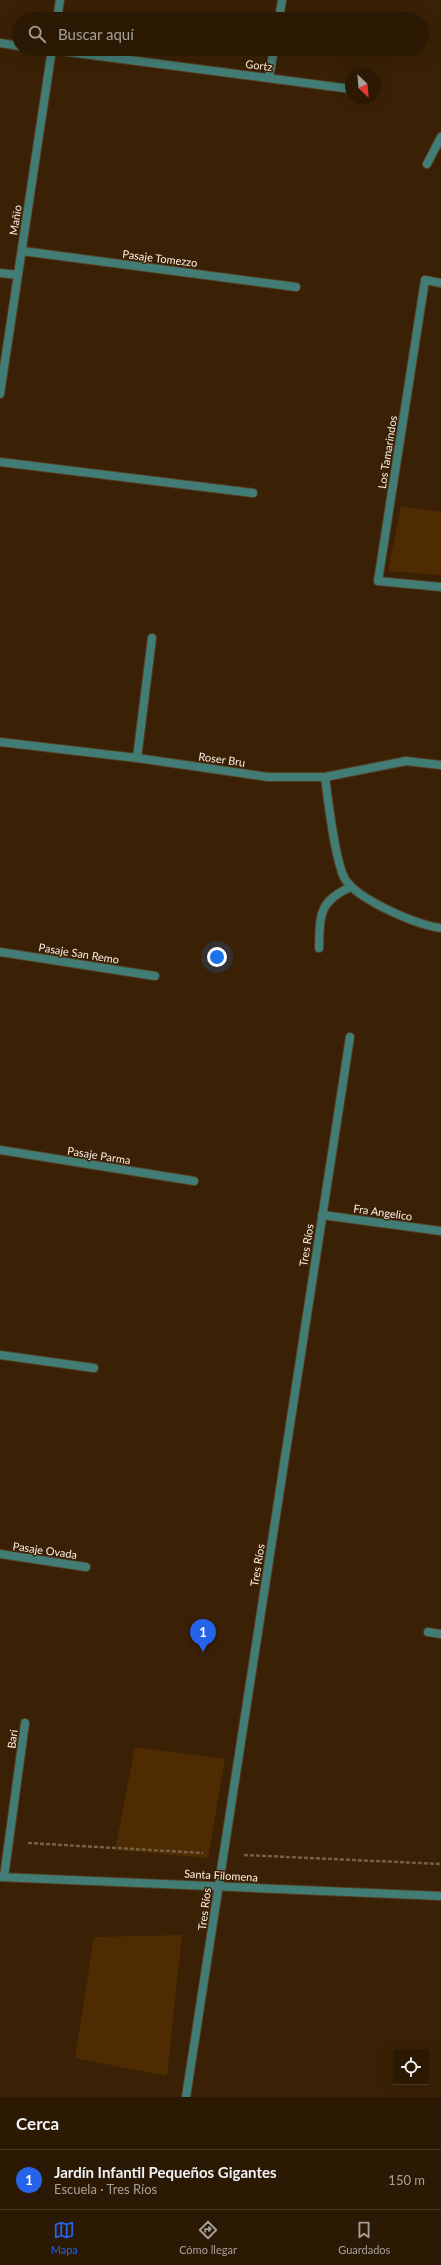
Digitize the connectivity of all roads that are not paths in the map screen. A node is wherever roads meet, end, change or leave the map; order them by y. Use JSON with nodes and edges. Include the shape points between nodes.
{"nodes":[{"id":1,"x":60,"y":0,"type":"edge"},
{"id":2,"x":282,"y":0,"type":"edge"},
{"id":3,"x":58,"y":12,"type":"edge"},
{"id":4,"x":280,"y":12,"type":"edge"},
{"id":5,"x":0,"y":43,"type":"edge"},
{"id":6,"x":12,"y":45,"type":"edge"},
{"id":7,"x":49,"y":56,"type":"edge"},
{"id":8,"x":103,"y":56,"type":"edge"},
{"id":9,"x":273,"y":56,"type":"edge"},
{"id":10,"x":269,"y":78,"type":"junction"},
{"id":11,"x":345,"y":88,"type":"edge"},
{"id":12,"x":441,"y":136,"type":"edge"},
{"id":13,"x":427,"y":164,"type":"dead end"},
{"id":14,"x":22,"y":251,"type":"junction"},
{"id":15,"x":0,"y":272,"type":"edge"},
{"id":16,"x":18,"y":275,"type":"junction"},
{"id":17,"x":441,"y":283,"type":"edge"},
{"id":18,"x":296,"y":286,"type":"dead end"},
{"id":19,"x":0,"y":394,"type":"edge"},
{"id":20,"x":0,"y":462,"type":"edge"},
{"id":21,"x":253,"y":493,"type":"dead end"},
{"id":22,"x":441,"y":587,"type":"edge"},
{"id":23,"x":152,"y":638,"type":"dead end"},
{"id":24,"x":0,"y":742,"type":"edge"},
{"id":25,"x":137,"y":758,"type":"junction"},
{"id":26,"x":441,"y":764,"type":"edge"},
{"id":27,"x":326,"y":777,"type":"junction"},
{"id":28,"x":351,"y":887,"type":"junction"},
{"id":29,"x":441,"y":928,"type":"edge"},
{"id":30,"x":319,"y":948,"type":"dead end"},
{"id":31,"x":0,"y":952,"type":"edge"},
{"id":32,"x":155,"y":976,"type":"dead end"},
{"id":33,"x":350,"y":1037,"type":"dead end"},
{"id":34,"x":0,"y":1150,"type":"edge"},
{"id":35,"x":194,"y":1181,"type":"dead end"},
{"id":36,"x":322,"y":1215,"type":"junction"},
{"id":37,"x":441,"y":1231,"type":"edge"},
{"id":38,"x":0,"y":1355,"type":"edge"},
{"id":39,"x":94,"y":1368,"type":"dead end"},
{"id":40,"x":0,"y":1554,"type":"edge"},
{"id":41,"x":86,"y":1567,"type":"dead end"},
{"id":42,"x":428,"y":1632,"type":"dead end"},
{"id":43,"x":441,"y":1634,"type":"edge"},
{"id":44,"x":25,"y":1723,"type":"dead end"},
{"id":45,"x":2,"y":1877,"type":"edge"},
{"id":46,"x":218,"y":1886,"type":"junction"},
{"id":47,"x":441,"y":1896,"type":"edge"},
{"id":48,"x":186,"y":2097,"type":"edge"}],
"edges":[{"from":1,"to":3,"type":"street"},
{"from":2,"to":4,"type":"street"},
{"from":5,"to":6,"type":"street"},
{"from":7,"to":14,"type":"street","name":"Mañio"},
{"from":8,"to":10,"type":"street","name":"Gortz"},
{"from":9,"to":10,"type":"street"},
{"from":10,"to":11,"type":"street","name":"Gortz"},
{"from":12,"to":13,"type":"street"},
{"from":14,"to":16,"type":"street","name":"Mañio"},
{"from":14,"to":18,"type":"street","name":"Pasaje Tomezzo"},
{"from":15,"to":16,"type":"street"},
{"from":16,"to":19,"type":"street","name":"Mañio"},
{"from":17,"to":22,"type":"street","name":"Los Tamarindos","via":[[425,280],[378,581]]},
{"from":20,"to":21,"type":"street"},
{"from":23,"to":25,"type":"street"},
{"from":24,"to":25,"type":"street","name":"Roser Bru"},
{"from":25,"to":27,"type":"street","name":"Roser Bru","via":[[268,777]]},
{"from":26,"to":27,"type":"street","name":"Roser Bru","via":[[395,762]]},
{"from":27,"to":28,"type":"street","via":[[340,863],[344,878]]},
{"from":28,"to":29,"type":"street","via":[[405,918]]},
{"from":28,"to":30,"type":"street","via":[[335,894],[323,908]]},
{"from":31,"to":32,"type":"street","name":"Pasaje San Remo"},
{"from":33,"to":36,"type":"street","name":"Tres Ríos"},
{"from":34,"to":35,"type":"street","name":"Pasaje Parma"},
{"from":36,"to":37,"type":"street","name":"Fra Angelico"},
{"from":36,"to":46,"type":"street","name":"Tres Ríos"},
{"from":38,"to":39,"type":"street"},
{"from":40,"to":41,"type":"street","name":"Pasaje Ovada"},
{"from":42,"to":43,"type":"street"},
{"from":44,"to":45,"type":"street","name":"Bari"},
{"from":45,"to":46,"type":"street","name":"Santa Filomena"},
{"from":46,"to":47,"type":"street","name":"Santa Filomena"},
{"from":46,"to":48,"type":"street","name":"Tres Ríos"}]}
